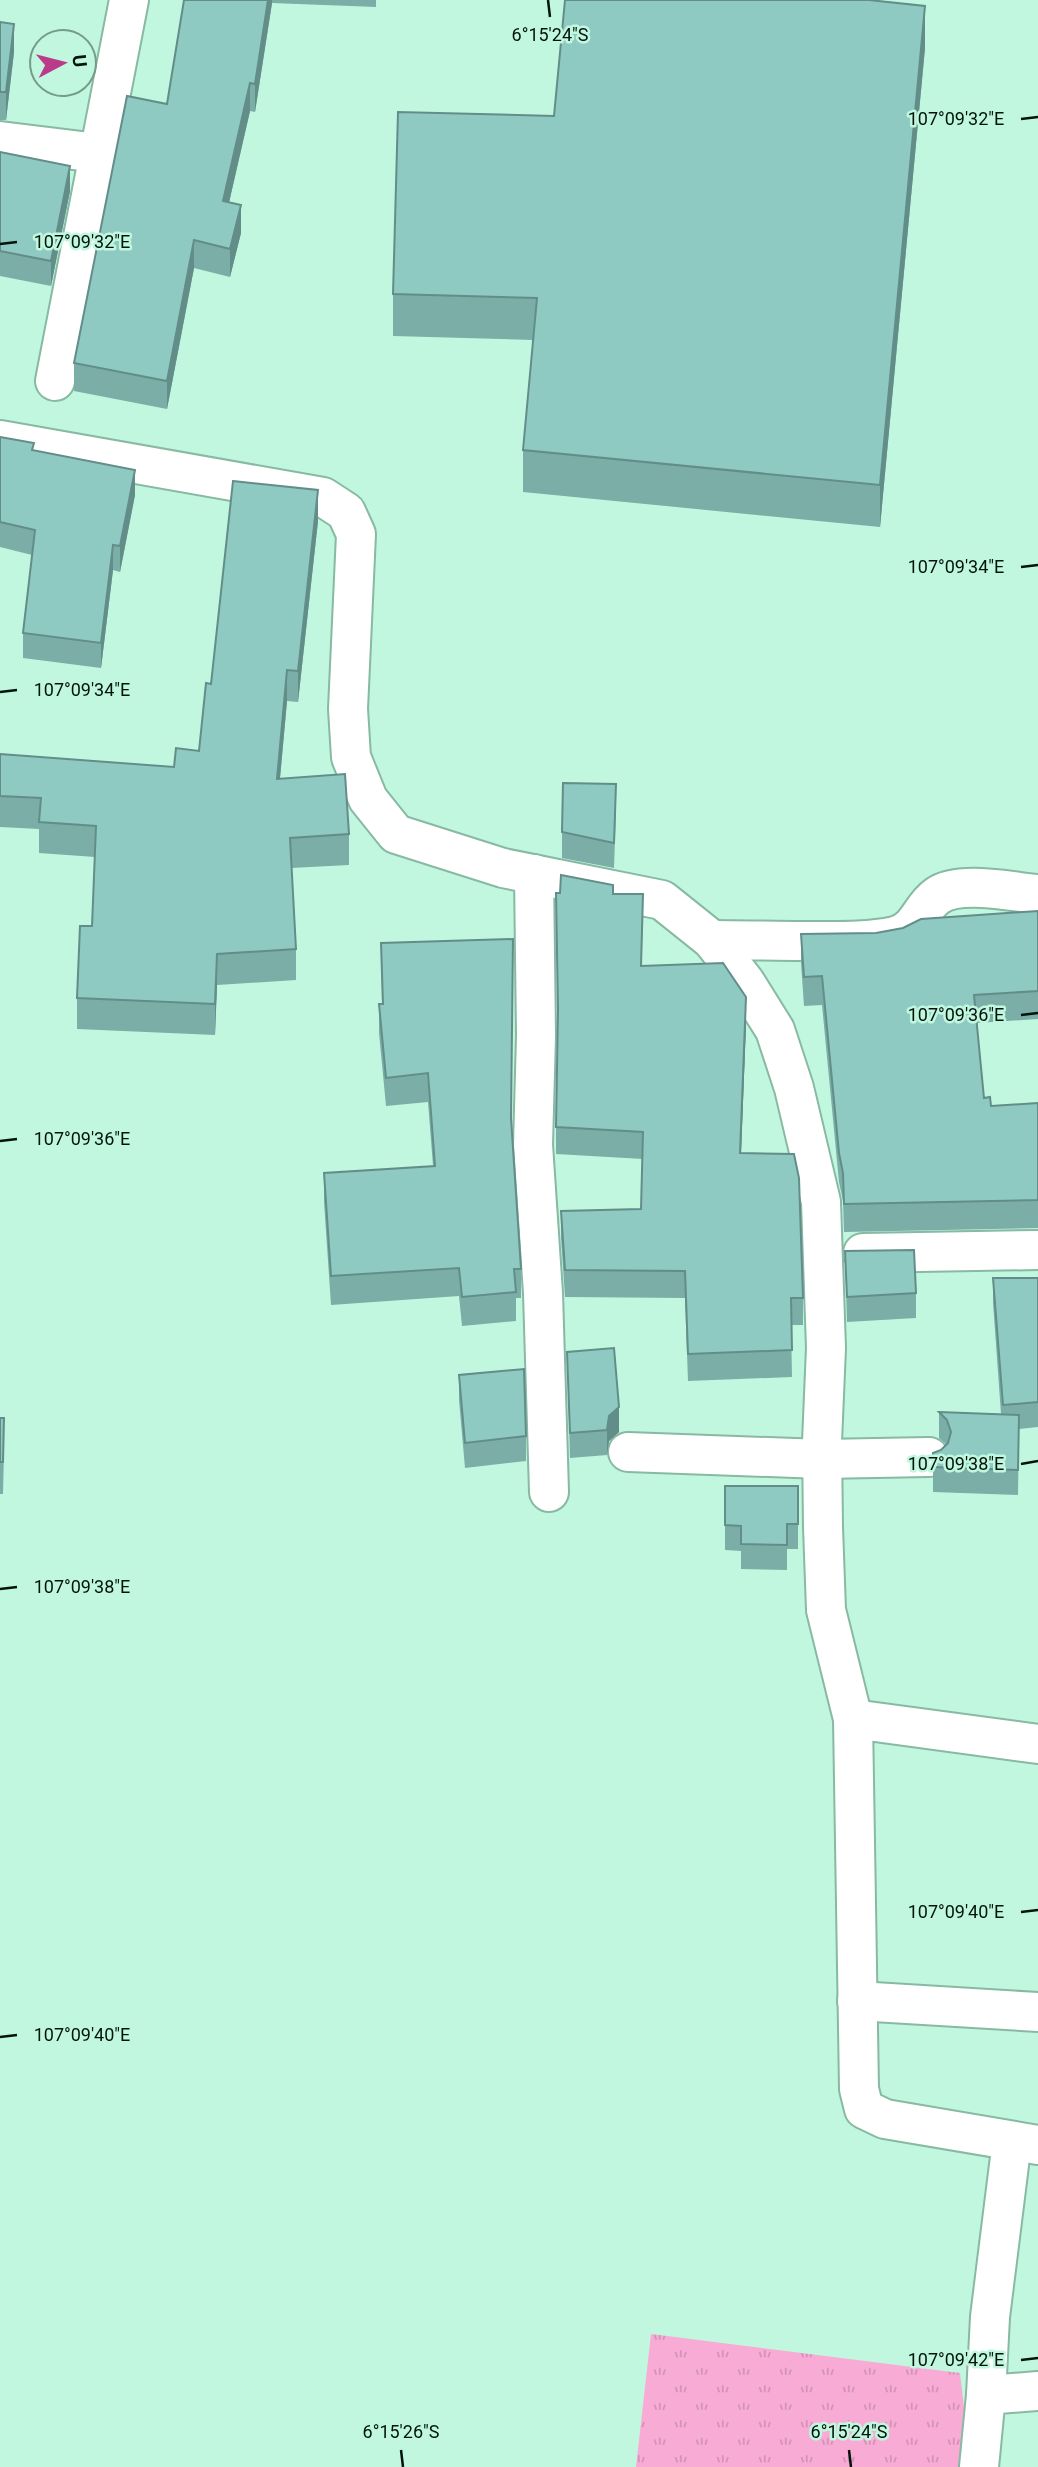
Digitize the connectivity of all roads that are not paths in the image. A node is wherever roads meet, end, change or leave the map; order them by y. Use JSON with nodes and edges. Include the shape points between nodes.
{"nodes":[{"id":1,"x":129,"y":0,"type":"edge"},
{"id":2,"x":0,"y":141,"type":"edge"},
{"id":3,"x":98,"y":153,"type":"junction"},
{"id":4,"x":55,"y":381,"type":"dead end"},
{"id":5,"x":0,"y":440,"type":"edge"},
{"id":6,"x":534,"y":874,"type":"junction"},
{"id":7,"x":1038,"y":894,"type":"edge"},
{"id":8,"x":712,"y":940,"type":"junction"},
{"id":9,"x":1038,"y":1250,"type":"edge"},
{"id":10,"x":822,"y":1254,"type":"junction"},
{"id":11,"x":628,"y":1452,"type":"dead end"},
{"id":12,"x":929,"y":1457,"type":"dead end"},
{"id":13,"x":822,"y":1459,"type":"junction"},
{"id":14,"x":549,"y":1492,"type":"dead end"},
{"id":15,"x":853,"y":1719,"type":"junction"},
{"id":16,"x":1038,"y":1744,"type":"edge"},
{"id":17,"x":858,"y":2001,"type":"junction"},
{"id":18,"x":1038,"y":2012,"type":"edge"},
{"id":19,"x":1025,"y":2143,"type":"edge"},
{"id":20,"x":1038,"y":2391,"type":"edge"},
{"id":21,"x":986,"y":2395,"type":"junction"},
{"id":22,"x":979,"y":2467,"type":"edge"}],
"edges":[{"from":1,"to":3,"type":"street"},
{"from":2,"to":3,"type":"street"},
{"from":3,"to":4,"type":"street"},
{"from":5,"to":6,"type":"street","via":[[323,497],[346,512],[356,534],[348,709],[352,757],[368,799],[396,834]]},
{"from":6,"to":8,"type":"street","via":[[662,900]]},
{"from":6,"to":14,"type":"street","via":[[533,1145]]},
{"from":7,"to":8,"type":"street","via":[[971,888],[951,891],[937,896],[909,930],[881,938]]},
{"from":8,"to":10,"type":"street","via":[[775,1030],[821,1202]]},
{"from":9,"to":10,"type":"street"},
{"from":10,"to":13,"type":"street","via":[[826,1348]]},
{"from":11,"to":13,"type":"street"},
{"from":12,"to":13,"type":"street"},
{"from":13,"to":15,"type":"street","via":[[826,1611]]},
{"from":15,"to":16,"type":"street"},
{"from":15,"to":17,"type":"street"},
{"from":17,"to":18,"type":"street"},
{"from":17,"to":19,"type":"street","via":[[859,2089],[864,2109],[885,2119]]},
{"from":19,"to":21,"type":"street","via":[[990,2317]]},
{"from":20,"to":21,"type":"street"},
{"from":21,"to":22,"type":"street"}]}
